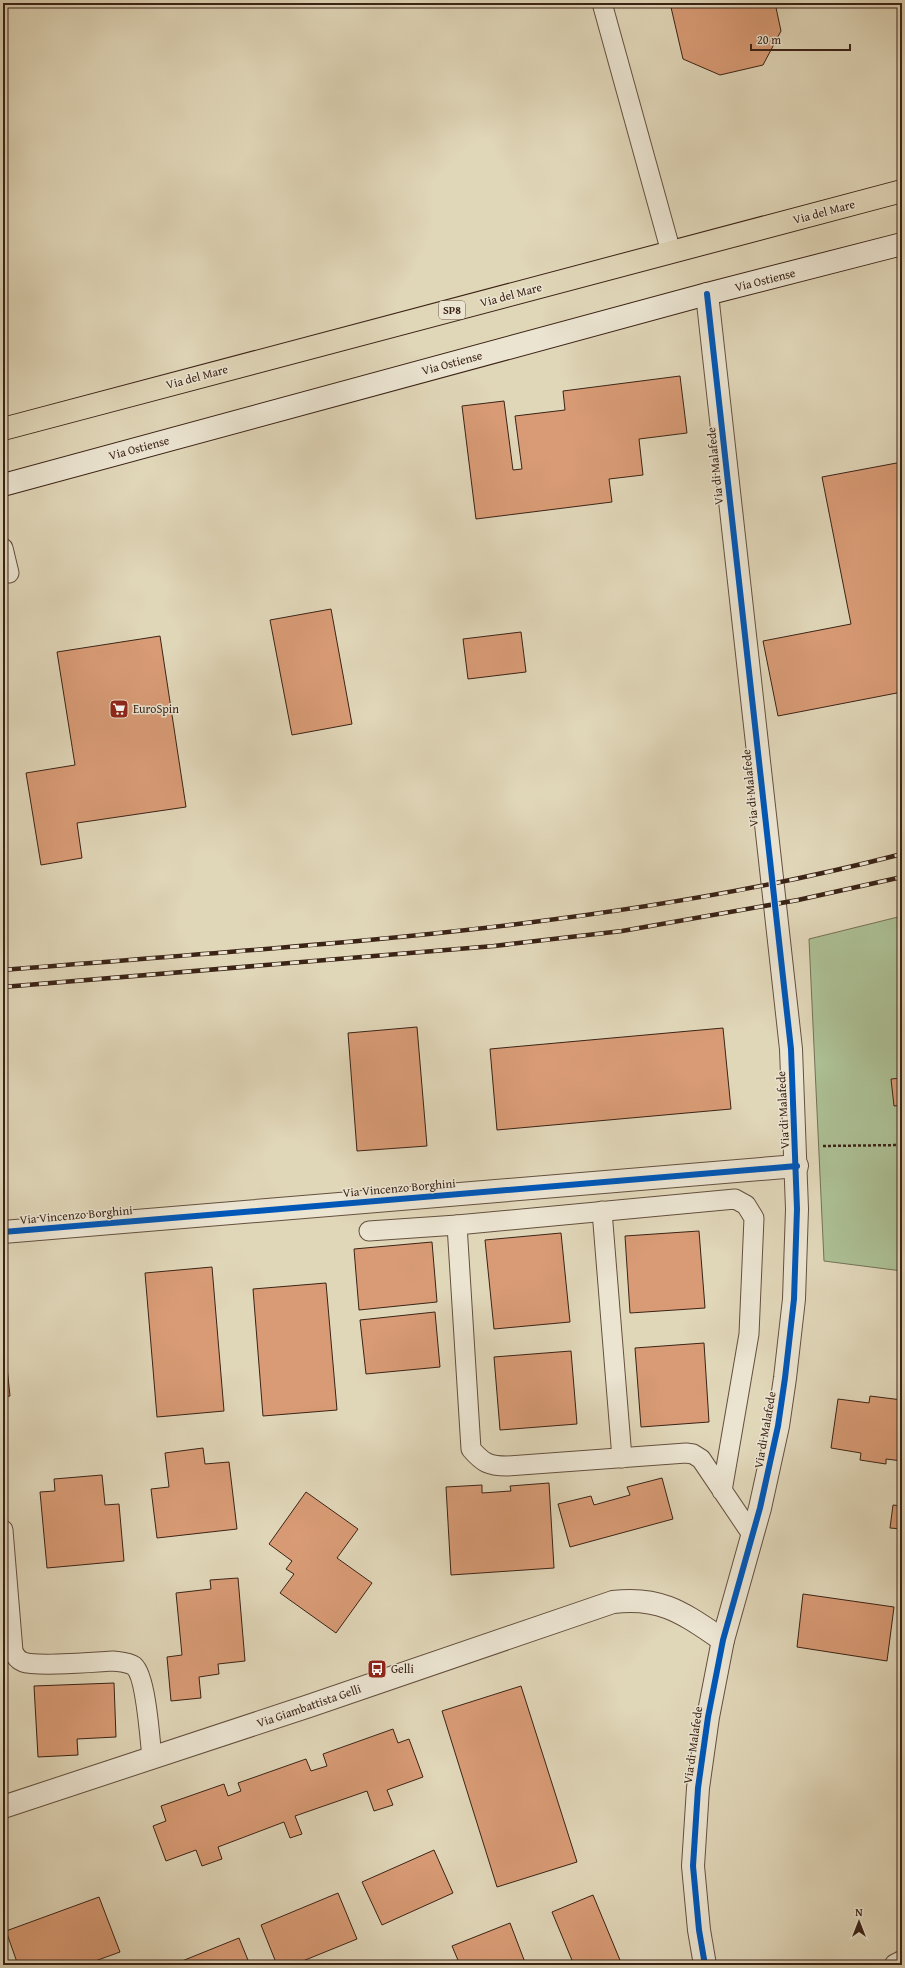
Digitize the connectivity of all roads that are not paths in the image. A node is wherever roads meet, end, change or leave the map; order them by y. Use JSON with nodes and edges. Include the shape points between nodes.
{"nodes":[{"id":1,"x":602,"y":3,"type":"edge"},
{"id":2,"x":902,"y":191,"type":"edge"},
{"id":3,"x":902,"y":244,"type":"edge"},
{"id":4,"x":671,"y":252,"type":"junction"},
{"id":5,"x":707,"y":294,"type":"junction"},
{"id":6,"x":3,"y":429,"type":"edge"},
{"id":7,"x":3,"y":485,"type":"edge"},
{"id":8,"x":3,"y":548,"type":"edge"},
{"id":9,"x":8,"y":573,"type":"dead end"},
{"id":10,"x":796,"y":1156,"type":"junction"},
{"id":11,"x":602,"y":1211,"type":"junction"},
{"id":12,"x":457,"y":1225,"type":"junction"},
{"id":13,"x":369,"y":1231,"type":"dead end"},
{"id":14,"x":3,"y":1232,"type":"edge"},
{"id":15,"x":622,"y":1458,"type":"junction"},
{"id":16,"x":722,"y":1491,"type":"junction"},
{"id":17,"x":3,"y":1530,"type":"edge"},
{"id":18,"x":753,"y":1536,"type":"junction"},
{"id":19,"x":723,"y":1640,"type":"junction"},
{"id":20,"x":152,"y":1758,"type":"junction"},
{"id":21,"x":3,"y":1807,"type":"edge"},
{"id":22,"x":902,"y":1962,"type":"edge"},
{"id":23,"x":704,"y":1965,"type":"edge"},
{"id":24,"x":896,"y":1965,"type":"edge"}],
"edges":[{"from":1,"to":4,"type":"lane"},
{"from":2,"to":4,"type":"main road","name":"Via del Mare","number":"SP8"},
{"from":3,"to":5,"type":"street","name":"Via Ostiense"},
{"from":4,"to":6,"type":"main road","name":"Via del Mare","number":"SP8"},
{"from":5,"to":7,"type":"street","name":"Via Ostiense"},
{"from":5,"to":10,"type":"street","name":"Via di Malafede","via":[[791,1049]]},
{"from":8,"to":9,"type":"lane"},
{"from":10,"to":14,"type":"street","name":"Via Vincenzo Borghini"},
{"from":10,"to":18,"type":"street","name":"Via di Malafede","via":[[796,1274],[787,1364],[769,1474]]},
{"from":11,"to":12,"type":"lane"},
{"from":11,"to":15,"type":"lane"},
{"from":11,"to":16,"type":"lane","via":[[735,1199],[746,1205],[754,1218],[749,1334]]},
{"from":12,"to":13,"type":"lane"},
{"from":12,"to":15,"type":"lane","via":[[472,1449],[480,1460],[492,1466]]},
{"from":15,"to":16,"type":"lane","via":[[693,1454],[701,1459]]},
{"from":16,"to":18,"type":"lane"},
{"from":17,"to":20,"type":"lane","via":[[13,1651],[17,1658],[24,1662],[38,1663],[113,1661],[125,1662],[134,1667],[143,1686]]},
{"from":18,"to":19,"type":"street","name":"Via di Malafede"},
{"from":19,"to":20,"type":"street","name":"Via Giambattista Gelli","via":[[676,1610],[641,1601],[613,1602]]},
{"from":19,"to":23,"type":"street","name":"Via di Malafede","via":[[708,1717],[695,1828],[694,1887]]},
{"from":20,"to":21,"type":"street","name":"Via Giambattista Gelli"},
{"from":22,"to":24,"type":"street"}]}
